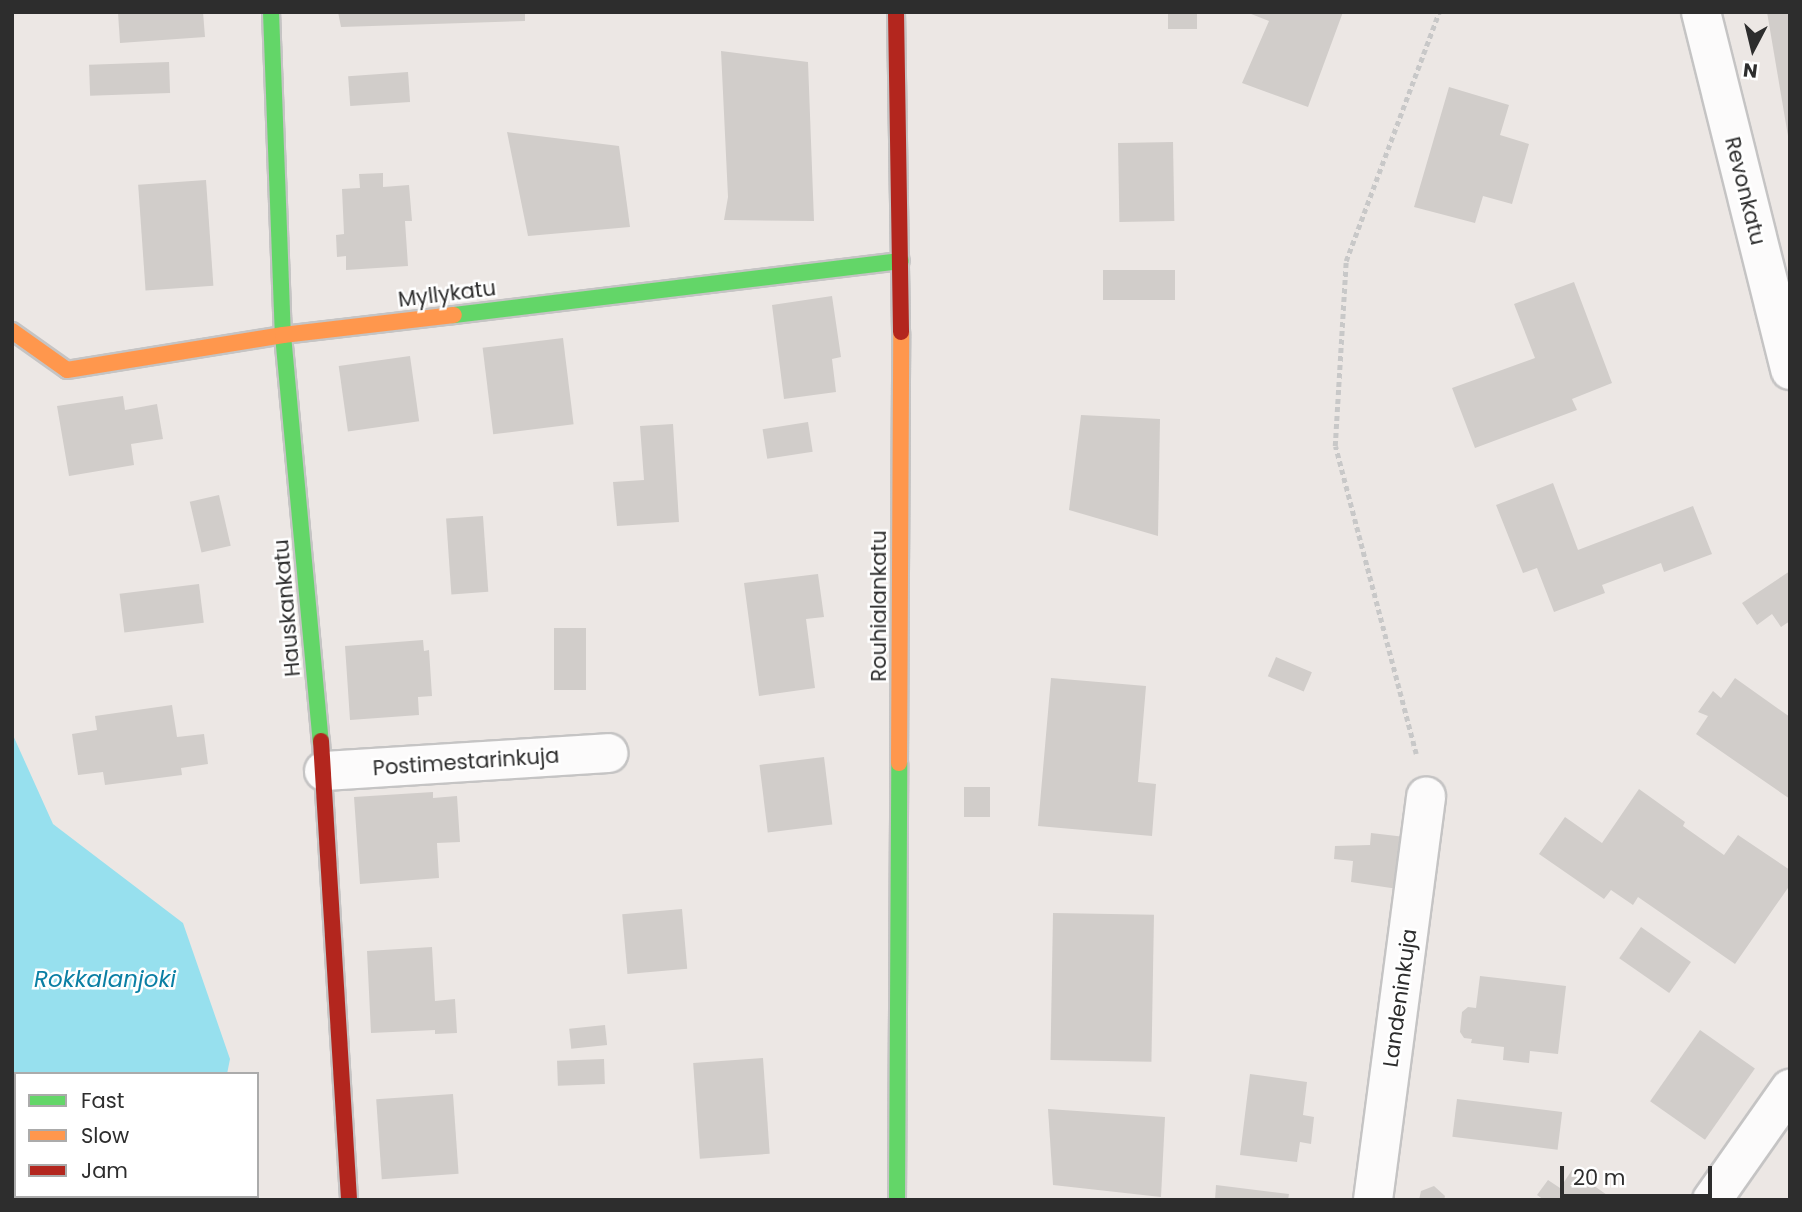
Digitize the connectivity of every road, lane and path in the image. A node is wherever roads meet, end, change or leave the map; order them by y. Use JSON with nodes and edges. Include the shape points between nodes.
{"nodes":[{"id":1,"x":271,"y":12,"type":"edge"},
{"id":2,"x":896,"y":12,"type":"edge"},
{"id":3,"x":1439,"y":12,"type":"edge"},
{"id":4,"x":1701,"y":12,"type":"edge"},
{"id":5,"x":901,"y":261,"type":"junction"},
{"id":6,"x":12,"y":331,"type":"edge"},
{"id":7,"x":283,"y":335,"type":"junction"},
{"id":8,"x":1790,"y":370,"type":"edge"},
{"id":9,"x":608,"y":753,"type":"dead end"},
{"id":10,"x":324,"y":771,"type":"junction"},
{"id":11,"x":1426,"y":796,"type":"joint"},
{"id":12,"x":1790,"y":1089,"type":"edge"},
{"id":13,"x":349,"y":1200,"type":"edge"},
{"id":14,"x":897,"y":1200,"type":"edge"},
{"id":15,"x":1373,"y":1200,"type":"edge"},
{"id":16,"x":1712,"y":1200,"type":"edge"}],
"edges":[{"from":1,"to":7,"type":"street","name":"Hauskankatu"},
{"from":2,"to":5,"type":"street","name":"Rouhialankatu"},
{"from":3,"to":11,"type":"path","via":[[1346,261],[1335,446]]},
{"from":4,"to":8,"type":"street","name":"Revonkatu"},
{"from":5,"to":7,"type":"street","name":"Myllykatu"},
{"from":5,"to":14,"type":"street","name":"Rouhialankatu"},
{"from":6,"to":7,"type":"street","name":"Myllykatu","via":[[67,370]]},
{"from":7,"to":10,"type":"street","name":"Hauskankatu"},
{"from":9,"to":10,"type":"street","name":"Postimestarinkuja"},
{"from":10,"to":13,"type":"street","name":"Hauskankatu"},
{"from":11,"to":15,"type":"street","name":"Landeninkuja"},
{"from":12,"to":16,"type":"street"}]}
